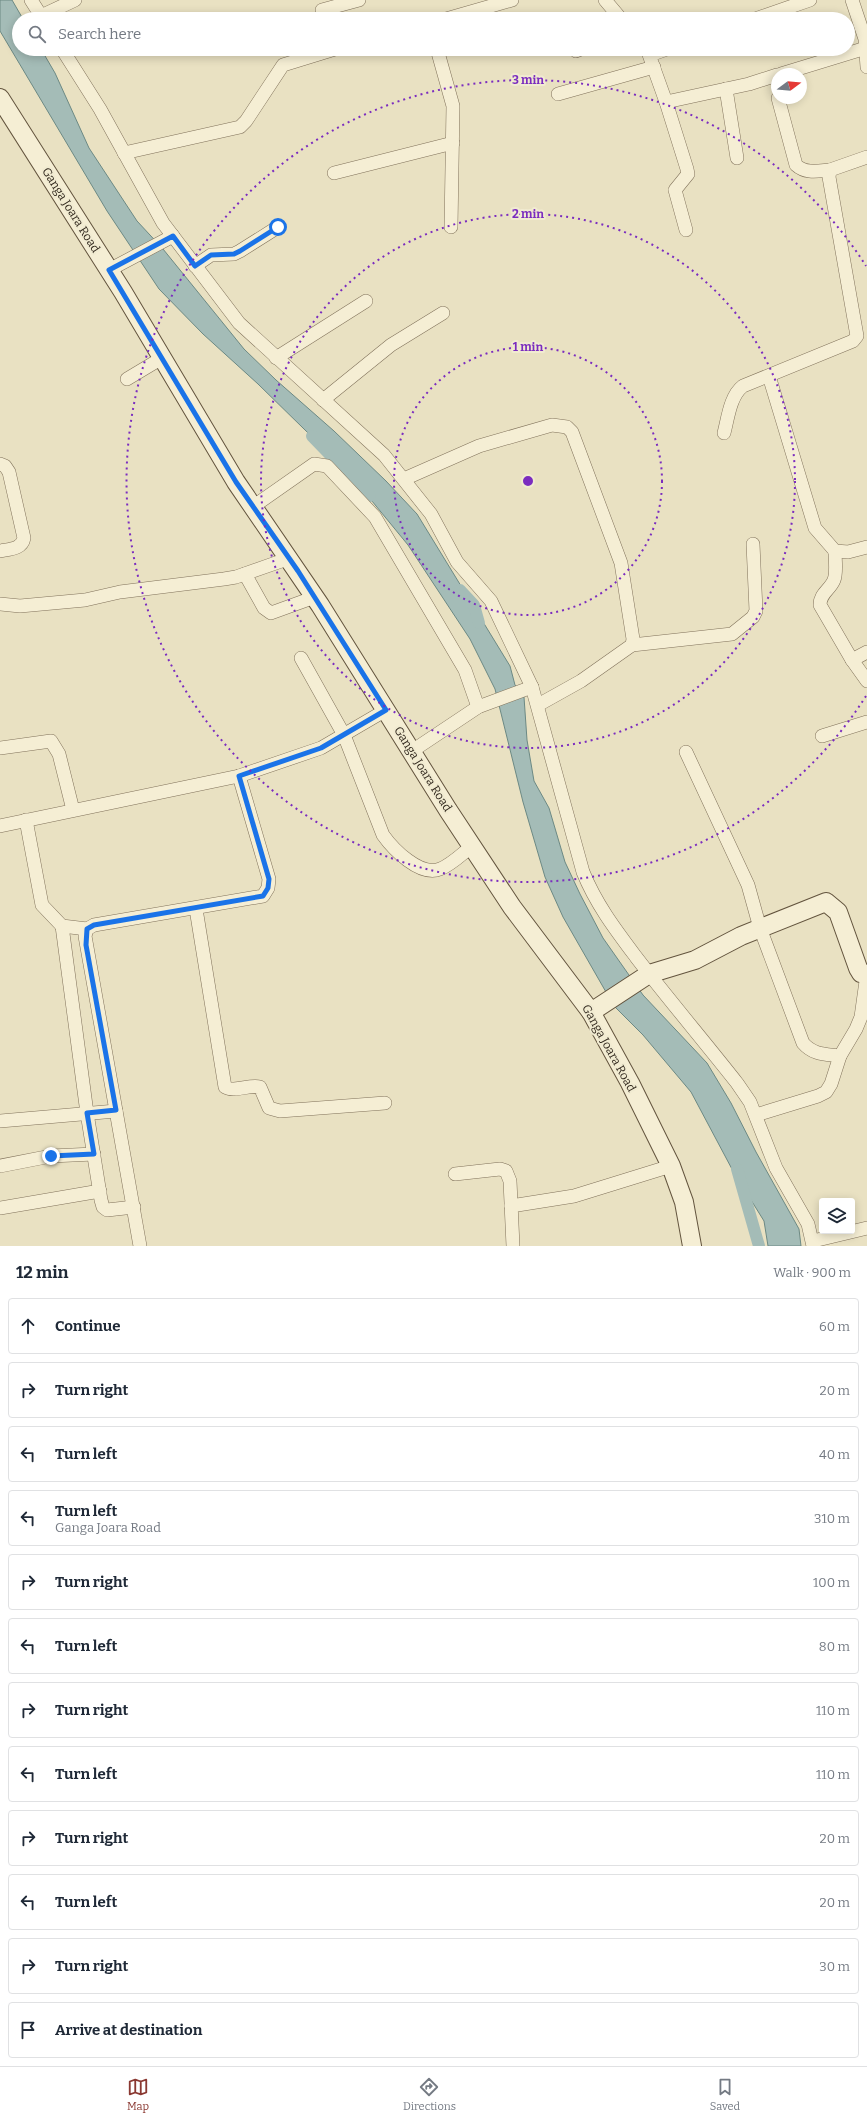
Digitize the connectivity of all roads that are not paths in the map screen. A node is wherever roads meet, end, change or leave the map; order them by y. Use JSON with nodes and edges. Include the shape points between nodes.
{"nodes":[{"id":1,"x":31,"y":0,"type":"edge"},
{"id":2,"x":75,"y":0,"type":"edge"},
{"id":3,"x":359,"y":0,"type":"edge"},
{"id":4,"x":512,"y":0,"type":"edge"},
{"id":5,"x":605,"y":0,"type":"edge"},
{"id":6,"x":810,"y":0,"type":"edge"},
{"id":7,"x":852,"y":0,"type":"edge"},
{"id":8,"x":322,"y":10,"type":"edge"},
{"id":9,"x":39,"y":12,"type":"edge"},
{"id":10,"x":52,"y":12,"type":"edge"},
{"id":11,"x":470,"y":12,"type":"edge"},
{"id":12,"x":616,"y":12,"type":"edge"},
{"id":13,"x":775,"y":12,"type":"edge"},
{"id":14,"x":866,"y":42,"type":"edge"},
{"id":15,"x":855,"y":46,"type":"edge"},
{"id":16,"x":66,"y":56,"type":"edge"},
{"id":17,"x":311,"y":56,"type":"edge"},
{"id":18,"x":439,"y":56,"type":"edge"},
{"id":19,"x":828,"y":56,"type":"edge"},
{"id":20,"x":650,"y":57,"type":"edge"},
{"id":21,"x":867,"y":67,"type":"edge"},
{"id":22,"x":796,"y":68,"type":"edge"},
{"id":23,"x":771,"y":77,"type":"edge"},
{"id":24,"x":726,"y":89,"type":"junction"},
{"id":25,"x":558,"y":94,"type":"dead end"},
{"id":26,"x":666,"y":102,"type":"junction"},
{"id":27,"x":1,"y":103,"type":"edge"},
{"id":28,"x":779,"y":104,"type":"edge"},
{"id":29,"x":453,"y":142,"type":"junction"},
{"id":30,"x":124,"y":153,"type":"junction"},
{"id":31,"x":867,"y":157,"type":"edge"},
{"id":32,"x":737,"y":158,"type":"dead end"},
{"id":33,"x":830,"y":170,"type":"junction"},
{"id":34,"x":334,"y":173,"type":"dead end"},
{"id":35,"x":278,"y":227,"type":"dead end"},
{"id":36,"x":451,"y":227,"type":"dead end"},
{"id":37,"x":686,"y":230,"type":"dead end"},
{"id":38,"x":173,"y":236,"type":"junction"},
{"id":39,"x":195,"y":266,"type":"junction"},
{"id":40,"x":109,"y":270,"type":"junction"},
{"id":41,"x":366,"y":301,"type":"dead end"},
{"id":42,"x":443,"y":312,"type":"dead end"},
{"id":43,"x":862,"y":335,"type":"edge"},
{"id":44,"x":162,"y":358,"type":"junction"},
{"id":45,"x":276,"y":358,"type":"junction"},
{"id":46,"x":769,"y":376,"type":"junction"},
{"id":47,"x":127,"y":380,"type":"dead end"},
{"id":48,"x":323,"y":400,"type":"junction"},
{"id":49,"x":724,"y":433,"type":"dead end"},
{"id":50,"x":0,"y":464,"type":"edge"},
{"id":51,"x":404,"y":479,"type":"junction"},
{"id":52,"x":254,"y":506,"type":"junction"},
{"id":53,"x":753,"y":544,"type":"dead end"},
{"id":54,"x":867,"y":547,"type":"edge"},
{"id":55,"x":0,"y":551,"type":"edge"},
{"id":56,"x":835,"y":551,"type":"junction"},
{"id":57,"x":290,"y":558,"type":"junction"},
{"id":58,"x":245,"y":574,"type":"junction"},
{"id":59,"x":315,"y":596,"type":"junction"},
{"id":60,"x":0,"y":604,"type":"edge"},
{"id":61,"x":632,"y":645,"type":"junction"},
{"id":62,"x":867,"y":652,"type":"edge"},
{"id":63,"x":301,"y":658,"type":"dead end"},
{"id":64,"x":852,"y":660,"type":"junction"},
{"id":65,"x":867,"y":681,"type":"edge"},
{"id":66,"x":532,"y":687,"type":"junction"},
{"id":67,"x":538,"y":705,"type":"junction"},
{"id":68,"x":478,"y":707,"type":"junction"},
{"id":69,"x":386,"y":710,"type":"junction"},
{"id":70,"x":867,"y":722,"type":"edge"},
{"id":71,"x":344,"y":735,"type":"junction"},
{"id":72,"x":822,"y":736,"type":"dead end"},
{"id":73,"x":0,"y":748,"type":"edge"},
{"id":74,"x":412,"y":751,"type":"junction"},
{"id":75,"x":686,"y":752,"type":"dead end"},
{"id":76,"x":239,"y":776,"type":"junction"},
{"id":77,"x":73,"y":810,"type":"junction"},
{"id":78,"x":26,"y":820,"type":"junction"},
{"id":79,"x":0,"y":826,"type":"edge"},
{"id":80,"x":472,"y":846,"type":"junction"},
{"id":81,"x":196,"y":909,"type":"junction"},
{"id":82,"x":62,"y":926,"type":"junction"},
{"id":83,"x":760,"y":928,"type":"junction"},
{"id":84,"x":87,"y":929,"type":"junction"},
{"id":85,"x":867,"y":974,"type":"edge"},
{"id":86,"x":645,"y":976,"type":"junction"},
{"id":87,"x":598,"y":1007,"type":"junction"},
{"id":88,"x":840,"y":1056,"type":"junction"},
{"id":89,"x":385,"y":1103,"type":"dead end"},
{"id":90,"x":116,"y":1110,"type":"junction"},
{"id":91,"x":87,"y":1113,"type":"junction"},
{"id":92,"x":756,"y":1115,"type":"junction"},
{"id":93,"x":0,"y":1121,"type":"edge"},
{"id":94,"x":94,"y":1154,"type":"junction"},
{"id":95,"x":0,"y":1166,"type":"edge"},
{"id":96,"x":671,"y":1166,"type":"junction"},
{"id":97,"x":455,"y":1174,"type":"dead end"},
{"id":98,"x":100,"y":1191,"type":"junction"},
{"id":99,"x":511,"y":1206,"type":"junction"},
{"id":100,"x":134,"y":1207,"type":"junction"},
{"id":101,"x":0,"y":1208,"type":"edge"},
{"id":102,"x":867,"y":1228,"type":"edge"},
{"id":103,"x":813,"y":1244,"type":"edge"},
{"id":104,"x":140,"y":1246,"type":"edge"},
{"id":105,"x":513,"y":1246,"type":"edge"},
{"id":106,"x":692,"y":1246,"type":"edge"}],
"edges":[{"from":1,"to":9,"type":"street"},
{"from":2,"to":10,"type":"street"},
{"from":3,"to":8,"type":"street"},
{"from":4,"to":11,"type":"street"},
{"from":5,"to":12,"type":"street"},
{"from":6,"to":13,"type":"street"},
{"from":7,"to":14,"type":"street"},
{"from":14,"to":15,"type":"street"},
{"from":14,"to":21,"type":"street"},
{"from":16,"to":30,"type":"street"},
{"from":17,"to":30,"type":"street","via":[[283,65],[240,127]]},
{"from":18,"to":29,"type":"street","via":[[453,106]]},
{"from":19,"to":22,"type":"street"},
{"from":20,"to":25,"type":"street"},
{"from":20,"to":26,"type":"street"},
{"from":23,"to":24,"type":"street"},
{"from":24,"to":26,"type":"street"},
{"from":24,"to":32,"type":"street"},
{"from":26,"to":37,"type":"street","via":[[688,174],[675,190]]},
{"from":27,"to":40,"type":"main road","name":"Ganga Joara Road"},
{"from":28,"to":33,"type":"street","via":[[796,165],[801,170]]},
{"from":29,"to":34,"type":"street"},
{"from":29,"to":36,"type":"street"},
{"from":30,"to":38,"type":"street","via":[[162,223]]},
{"from":31,"to":33,"type":"street"},
{"from":33,"to":43,"type":"street","via":[[829,177]]},
{"from":35,"to":39,"type":"street","via":[[234,254],[211,255]]},
{"from":38,"to":39,"type":"street"},
{"from":38,"to":40,"type":"street"},
{"from":39,"to":45,"type":"street","via":[[238,323]]},
{"from":40,"to":44,"type":"main road","name":"Ganga Joara Road"},
{"from":41,"to":45,"type":"street"},
{"from":42,"to":48,"type":"street","via":[[388,347]]},
{"from":43,"to":46,"type":"street"},
{"from":44,"to":47,"type":"street"},
{"from":44,"to":52,"type":"main road","name":"Ganga Joara Road","via":[[222,460]]},
{"from":45,"to":48,"type":"street"},
{"from":46,"to":49,"type":"street","via":[[737,391]]},
{"from":46,"to":56,"type":"street","via":[[815,528]]},
{"from":48,"to":51,"type":"street","via":[[384,455]]},
{"from":50,"to":55,"type":"street","via":[[9,472],[24,538],[19,547]]},
{"from":51,"to":61,"type":"street","via":[[479,446],[552,425],[567,426],[576,440],[621,563]]},
{"from":51,"to":66,"type":"street","via":[[431,514],[457,562],[491,601]]},
{"from":52,"to":57,"type":"main road","name":"Ganga Joara Road"},
{"from":52,"to":68,"type":"street","via":[[314,464],[327,466],[374,517],[465,670]]},
{"from":53,"to":61,"type":"street","via":[[756,611],[738,630],[722,637]]},
{"from":54,"to":56,"type":"street","via":[[848,552]]},
{"from":56,"to":64,"type":"street","via":[[835,578],[824,593],[820,605]]},
{"from":57,"to":58,"type":"street"},
{"from":57,"to":59,"type":"main road","name":"Ganga Joara Road"},
{"from":58,"to":59,"type":"street","via":[[264,608],[270,613]]},
{"from":58,"to":60,"type":"street","via":[[120,592],[85,600],[20,606]]},
{"from":59,"to":69,"type":"main road","name":"Ganga Joara Road"},
{"from":61,"to":67,"type":"street","via":[[582,681]]},
{"from":62,"to":64,"type":"street"},
{"from":63,"to":71,"type":"street"},
{"from":64,"to":65,"type":"street"},
{"from":66,"to":67,"type":"street"},
{"from":66,"to":68,"type":"street"},
{"from":67,"to":86,"type":"street","via":[[590,890]]},
{"from":68,"to":74,"type":"street"},
{"from":69,"to":71,"type":"street"},
{"from":69,"to":74,"type":"main road","name":"Ganga Joara Road"},
{"from":70,"to":72,"type":"street"},
{"from":71,"to":76,"type":"street","via":[[321,748]]},
{"from":71,"to":80,"type":"street","via":[[382,835],[418,868],[439,870]]},
{"from":73,"to":77,"type":"street","via":[[51,741],[59,754]]},
{"from":74,"to":80,"type":"main road","name":"Ganga Joara Road"},
{"from":75,"to":83,"type":"street","via":[[744,876]]},
{"from":76,"to":77,"type":"street"},
{"from":76,"to":81,"type":"street","via":[[269,879],[268,888],[263,896]]},
{"from":77,"to":78,"type":"street"},
{"from":78,"to":79,"type":"street"},
{"from":78,"to":82,"type":"street","via":[[42,905]]},
{"from":80,"to":87,"type":"main road","name":"Ganga Joara Road","via":[[512,907]]},
{"from":81,"to":84,"type":"street","via":[[94,925]]},
{"from":81,"to":89,"type":"street","via":[[225,1087],[229,1090],[260,1087],[268,1108],[280,1111]]},
{"from":82,"to":84,"type":"street"},
{"from":82,"to":91,"type":"street"},
{"from":83,"to":85,"type":"main road","via":[[826,902],[838,912],[858,968],[861,973]]},
{"from":83,"to":86,"type":"main road","via":[[695,960]]},
{"from":83,"to":88,"type":"street","via":[[802,1043],[815,1053]]},
{"from":84,"to":90,"type":"street","via":[[86,945]]},
{"from":85,"to":88,"type":"street","via":[[861,1017]]},
{"from":86,"to":87,"type":"main road"},
{"from":86,"to":92,"type":"street","via":[[738,1083]]},
{"from":87,"to":96,"type":"main road","name":"Ganga Joara Road","via":[[630,1083]]},
{"from":88,"to":92,"type":"street","via":[[826,1092]]},
{"from":90,"to":91,"type":"street"},
{"from":90,"to":100,"type":"street"},
{"from":91,"to":93,"type":"street"},
{"from":91,"to":94,"type":"street"},
{"from":92,"to":103,"type":"street","via":[[776,1168],[808,1224]]},
{"from":94,"to":95,"type":"street","via":[[51,1156]]},
{"from":94,"to":98,"type":"street"},
{"from":96,"to":99,"type":"street","via":[[574,1196]]},
{"from":96,"to":106,"type":"main road","name":"Ganga Joara Road","via":[[684,1202]]},
{"from":97,"to":99,"type":"street","via":[[500,1169],[506,1171],[510,1181]]},
{"from":98,"to":100,"type":"street","via":[[103,1207],[107,1210]]},
{"from":98,"to":101,"type":"street"},
{"from":99,"to":105,"type":"street"},
{"from":100,"to":104,"type":"street"},
{"from":102,"to":103,"type":"street"}]}
